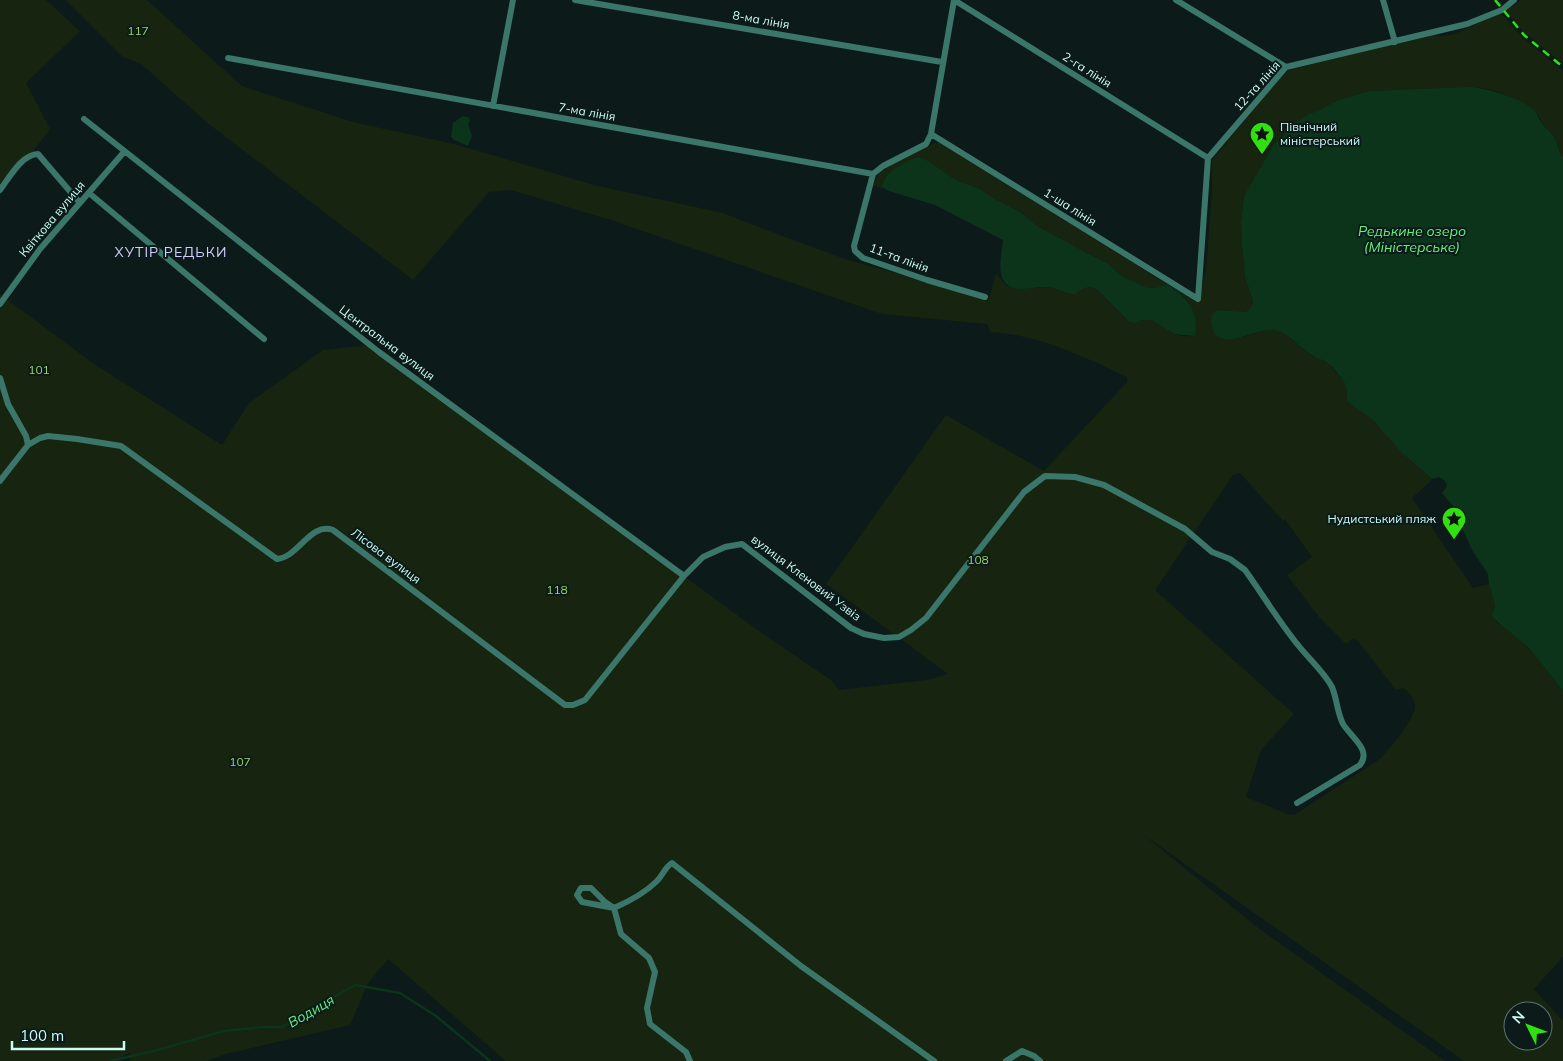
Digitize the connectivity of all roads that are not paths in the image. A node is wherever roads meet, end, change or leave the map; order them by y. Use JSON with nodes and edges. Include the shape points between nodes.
{"nodes":[{"id":1,"x":512,"y":0,"type":"edge"},
{"id":2,"x":575,"y":0,"type":"edge"},
{"id":3,"x":954,"y":0,"type":"edge"},
{"id":4,"x":1176,"y":0,"type":"edge"},
{"id":5,"x":1382,"y":0,"type":"edge"},
{"id":6,"x":1514,"y":0,"type":"edge"},
{"id":7,"x":1395,"y":42,"type":"junction"},
{"id":8,"x":228,"y":58,"type":"dead end"},
{"id":9,"x":942,"y":62,"type":"junction"},
{"id":10,"x":1286,"y":67,"type":"junction"},
{"id":11,"x":493,"y":106,"type":"junction"},
{"id":12,"x":84,"y":119,"type":"dead end"},
{"id":13,"x":931,"y":134,"type":"junction"},
{"id":14,"x":124,"y":152,"type":"junction"},
{"id":15,"x":1208,"y":158,"type":"junction"},
{"id":16,"x":873,"y":174,"type":"junction"},
{"id":17,"x":0,"y":190,"type":"edge"},
{"id":18,"x":89,"y":193,"type":"junction"},
{"id":19,"x":80,"y":203,"type":"junction"},
{"id":20,"x":985,"y":297,"type":"dead end"},
{"id":21,"x":0,"y":302,"type":"edge"},
{"id":22,"x":264,"y":339,"type":"dead end"},
{"id":23,"x":0,"y":378,"type":"edge"},
{"id":24,"x":28,"y":445,"type":"junction"},
{"id":25,"x":0,"y":481,"type":"edge"},
{"id":26,"x":684,"y":576,"type":"junction"},
{"id":27,"x":1297,"y":803,"type":"dead end"},
{"id":28,"x":614,"y":908,"type":"junction"},
{"id":29,"x":690,"y":1061,"type":"edge"},
{"id":30,"x":934,"y":1061,"type":"edge"},
{"id":31,"x":1006,"y":1061,"type":"edge"},
{"id":32,"x":1040,"y":1061,"type":"edge"}],
"edges":[{"from":1,"to":11,"type":"street"},
{"from":2,"to":9,"type":"street","name":"8-ма лінія"},
{"from":3,"to":9,"type":"street"},
{"from":3,"to":15,"type":"street","name":"2-га лінія"},
{"from":4,"to":10,"type":"street"},
{"from":5,"to":7,"type":"street"},
{"from":6,"to":7,"type":"street","name":"12-та лінія","via":[[1502,10],[1467,24]]},
{"from":7,"to":10,"type":"street","name":"12-та лінія"},
{"from":8,"to":11,"type":"street","name":"7-ма лінія"},
{"from":9,"to":13,"type":"street"},
{"from":10,"to":15,"type":"street","name":"12-та лінія"},
{"from":11,"to":16,"type":"street","name":"7-ма лінія"},
{"from":12,"to":14,"type":"street","name":"Центральна вулиця"},
{"from":13,"to":15,"type":"street","name":"1-ша лінія","via":[[1198,298]]},
{"from":13,"to":16,"type":"street","via":[[926,144]]},
{"from":14,"to":18,"type":"street","name":"Квіткова вулиця"},
{"from":14,"to":26,"type":"street","name":"Центральна вулиця","via":[[379,352]]},
{"from":16,"to":20,"type":"street","name":"11-та лінія","via":[[855,251],[863,258]]},
{"from":17,"to":19,"type":"street","via":[[24,159],[38,154]]},
{"from":18,"to":19,"type":"street","name":"Квіткова вулиця"},
{"from":18,"to":22,"type":"street"},
{"from":19,"to":21,"type":"street","name":"Квіткова вулиця"},
{"from":23,"to":24,"type":"street","via":[[8,404]]},
{"from":24,"to":25,"type":"street"},
{"from":24,"to":26,"type":"street","name":"Лісова вулиця","via":[[48,436],[122,446],[277,559],[288,556],[315,533],[328,528],[333,530],[565,705],[585,700]]},
{"from":26,"to":27,"type":"street","name":"вулиця Кленовий Узвіз","via":[[704,557],[725,547],[742,544],[851,628],[884,638],[899,637],[926,618],[1024,492],[1045,476],[1075,477],[1104,485],[1185,529],[1212,552],[1245,570],[1332,688],[1343,724],[1362,749],[1364,760],[1360,766]]},
{"from":28,"to":28,"type":"street","via":[[582,902],[576,896],[581,888],[590,888]]},
{"from":28,"to":29,"type":"street","via":[[621,934],[649,958],[655,972],[647,1008],[650,1024],[686,1052]]},
{"from":28,"to":30,"type":"street","via":[[650,888],[672,863],[801,966]]},
{"from":31,"to":32,"type":"street","via":[[1022,1051]]}]}
